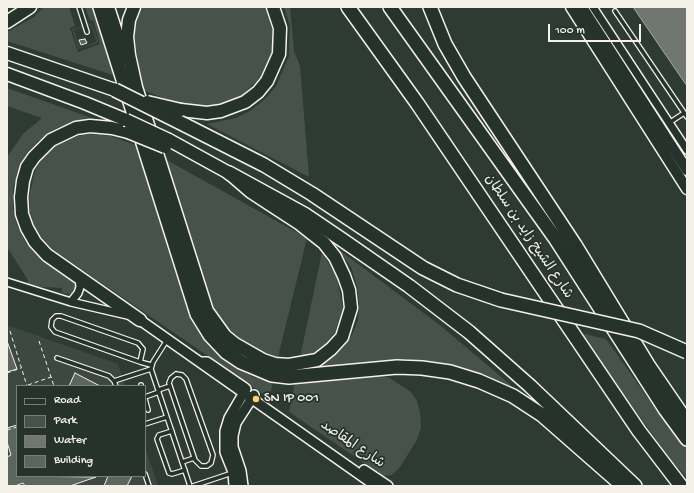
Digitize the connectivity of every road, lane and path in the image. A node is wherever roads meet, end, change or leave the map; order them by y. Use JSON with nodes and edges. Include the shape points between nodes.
{"nodes":[{"id":1,"x":30,"y":7,"type":"edge"},
{"id":2,"x":79,"y":7,"type":"edge"},
{"id":3,"x":100,"y":7,"type":"edge"},
{"id":4,"x":109,"y":7,"type":"edge"},
{"id":5,"x":134,"y":7,"type":"edge"},
{"id":6,"x":273,"y":7,"type":"edge"},
{"id":7,"x":348,"y":7,"type":"edge"},
{"id":8,"x":390,"y":7,"type":"edge"},
{"id":9,"x":430,"y":7,"type":"edge"},
{"id":10,"x":571,"y":7,"type":"edge"},
{"id":11,"x":582,"y":7,"type":"edge"},
{"id":12,"x":593,"y":7,"type":"edge"},
{"id":13,"x":615,"y":11,"type":"dead end"},
{"id":14,"x":7,"y":22,"type":"edge"},
{"id":15,"x":87,"y":32,"type":"dead end"},
{"id":16,"x":7,"y":53,"type":"edge"},
{"id":17,"x":7,"y":74,"type":"edge"},
{"id":18,"x":136,"y":87,"type":"junction"},
{"id":19,"x":115,"y":90,"type":"junction"},
{"id":20,"x":684,"y":113,"type":"junction"},
{"id":21,"x":687,"y":117,"type":"edge"},
{"id":22,"x":669,"y":123,"type":"junction"},
{"id":23,"x":167,"y":144,"type":"junction"},
{"id":24,"x":687,"y":150,"type":"edge"},
{"id":25,"x":687,"y":170,"type":"edge"},
{"id":26,"x":229,"y":173,"type":"joint"},
{"id":27,"x":687,"y":189,"type":"edge"},
{"id":28,"x":302,"y":219,"type":"junction"},
{"id":29,"x":78,"y":276,"type":"junction"},
{"id":30,"x":7,"y":282,"type":"edge"},
{"id":31,"x":71,"y":302,"type":"junction"},
{"id":32,"x":140,"y":320,"type":"junction"},
{"id":33,"x":10,"y":331,"type":"dead end"},
{"id":34,"x":168,"y":339,"type":"junction"},
{"id":35,"x":39,"y":341,"type":"dead end"},
{"id":36,"x":687,"y":352,"type":"edge"},
{"id":37,"x":57,"y":358,"type":"joint"},
{"id":38,"x":46,"y":362,"type":"junction"},
{"id":39,"x":140,"y":362,"type":"junction"},
{"id":40,"x":22,"y":368,"type":"junction"},
{"id":41,"x":151,"y":368,"type":"junction"},
{"id":42,"x":274,"y":369,"type":"junction"},
{"id":43,"x":300,"y":370,"type":"junction"},
{"id":44,"x":7,"y":373,"type":"edge"},
{"id":45,"x":51,"y":377,"type":"junction"},
{"id":46,"x":114,"y":381,"type":"junction"},
{"id":47,"x":27,"y":385,"type":"edge"},
{"id":48,"x":30,"y":385,"type":"edge"},
{"id":49,"x":54,"y":385,"type":"edge"},
{"id":50,"x":116,"y":385,"type":"edge"},
{"id":51,"x":170,"y":386,"type":"junction"},
{"id":52,"x":158,"y":391,"type":"junction"},
{"id":53,"x":249,"y":394,"type":"junction"},
{"id":54,"x":146,"y":397,"type":"edge"},
{"id":55,"x":146,"y":402,"type":"edge"},
{"id":56,"x":148,"y":410,"type":"dead end"},
{"id":57,"x":167,"y":417,"type":"junction"},
{"id":58,"x":687,"y":422,"type":"edge"},
{"id":59,"x":146,"y":424,"type":"edge"},
{"id":60,"x":172,"y":431,"type":"junction"},
{"id":61,"x":311,"y":437,"type":"junction"},
{"id":62,"x":687,"y":439,"type":"edge"},
{"id":63,"x":194,"y":458,"type":"junction"},
{"id":64,"x":182,"y":462,"type":"junction"},
{"id":65,"x":185,"y":470,"type":"junction"},
{"id":66,"x":233,"y":472,"type":"junction"},
{"id":67,"x":192,"y":486,"type":"edge"},
{"id":68,"x":234,"y":486,"type":"edge"},
{"id":69,"x":243,"y":486,"type":"edge"},
{"id":70,"x":376,"y":486,"type":"edge"},
{"id":71,"x":388,"y":486,"type":"edge"},
{"id":72,"x":623,"y":486,"type":"edge"},
{"id":73,"x":635,"y":486,"type":"edge"},
{"id":74,"x":681,"y":486,"type":"edge"}],
"edges":[{"from":1,"to":14,"type":"highway"},
{"from":2,"to":15,"type":"lane"},
{"from":3,"to":42,"type":"highway","via":[[197,314],[210,335],[226,352],[241,362]]},
{"from":4,"to":18,"type":"main road"},
{"from":5,"to":18,"type":"highway","via":[[127,36],[128,55]]},
{"from":6,"to":19,"type":"highway","bridge":true,"via":[[280,28],[279,54],[268,81],[245,102],[207,113],[160,106]]},
{"from":7,"to":74,"type":"highway","name":"شارع الشيخ زايد بن سلطان","via":[[417,103],[639,431]]},
{"from":8,"to":62,"type":"highway","name":"شارع الشيخ زايد بن سلطان","via":[[555,238]]},
{"from":9,"to":58,"type":"highway","via":[[445,44],[464,78],[575,245],[648,365]]},
{"from":10,"to":27,"type":"main road"},
{"from":11,"to":25,"type":"main road"},
{"from":12,"to":22,"type":"street"},
{"from":13,"to":20,"type":"lane"},
{"from":16,"to":19,"type":"highway"},
{"from":17,"to":23,"type":"highway","bridge":true,"via":[[126,120]]},
{"from":18,"to":42,"type":"highway","via":[[207,311],[225,336]]},
{"from":19,"to":36,"type":"highway","bridge":true,"via":[[264,165],[423,268],[457,285],[501,300],[639,331]]},
{"from":20,"to":21,"type":"lane"},
{"from":20,"to":22,"type":"lane"},
{"from":22,"to":24,"type":"street"},
{"from":23,"to":26,"type":"highway"},
{"from":23,"to":29,"type":"highway","bridge":true,"via":[[112,128],[90,126],[62,133],[34,157],[25,174],[21,197],[22,214],[27,228],[47,255]]},
{"from":26,"to":28,"type":"highway"},
{"from":28,"to":43,"type":"highway","via":[[335,256],[349,290],[351,308],[342,337],[331,349]]},
{"from":28,"to":73,"type":"highway","via":[[341,239],[470,332]]},
{"from":29,"to":31,"type":"street","via":[[80,287],[76,298]]},
{"from":29,"to":32,"type":"highway"},
{"from":30,"to":31,"type":"street"},
{"from":31,"to":32,"type":"street","via":[[119,312]]},
{"from":32,"to":34,"type":"street","name":"شارع المقاصد"},
{"from":33,"to":40,"type":"path"},
{"from":34,"to":41,"type":"lane"},
{"from":34,"to":53,"type":"street","name":"شارع المقاصد","via":[[201,362],[206,361],[212,365]]},
{"from":35,"to":38,"type":"path"},
{"from":37,"to":38,"type":"path"},
{"from":37,"to":46,"type":"lane","via":[[109,376]]},
{"from":38,"to":45,"type":"path"},
{"from":39,"to":39,"type":"lane","via":[[56,332],[51,327],[52,320],[56,316],[61,316],[138,343],[143,349]]},
{"from":39,"to":41,"type":"lane"},
{"from":40,"to":44,"type":"path"},
{"from":40,"to":47,"type":"path"},
{"from":41,"to":46,"type":"lane"},
{"from":41,"to":52,"type":"lane"},
{"from":42,"to":43,"type":"highway"},
{"from":43,"to":72,"type":"highway","via":[[397,367],[450,372],[479,381],[513,396],[542,415]]},
{"from":45,"to":48,"type":"path"},
{"from":45,"to":49,"type":"path"},
{"from":46,"to":50,"type":"lane"},
{"from":51,"to":52,"type":"lane"},
{"from":51,"to":63,"type":"lane"},
{"from":51,"to":63,"type":"lane","via":[[170,380],[174,375],[182,375],[186,379],[213,455],[211,463],[204,466],[197,463]]},
{"from":52,"to":54,"type":"lane"},
{"from":52,"to":57,"type":"lane"},
{"from":53,"to":61,"type":"street","name":"شارع المقاصد"},
{"from":53,"to":66,"type":"street","via":[[229,418],[225,431],[225,452]]},
{"from":53,"to":69,"type":"street","via":[[233,436],[233,447]]},
{"from":55,"to":56,"type":"lane"},
{"from":57,"to":59,"type":"lane"},
{"from":57,"to":60,"type":"lane"},
{"from":60,"to":64,"type":"lane"},
{"from":60,"to":65,"type":"lane","via":[[157,438],[166,466],[171,474]]},
{"from":61,"to":70,"type":"street","name":"شارع المقاصد"},
{"from":61,"to":71,"type":"street","name":"شارع المقاصد"},
{"from":63,"to":64,"type":"lane"},
{"from":64,"to":65,"type":"lane"},
{"from":65,"to":67,"type":"lane"},
{"from":66,"to":67,"type":"lane"},
{"from":66,"to":68,"type":"street"}]}
